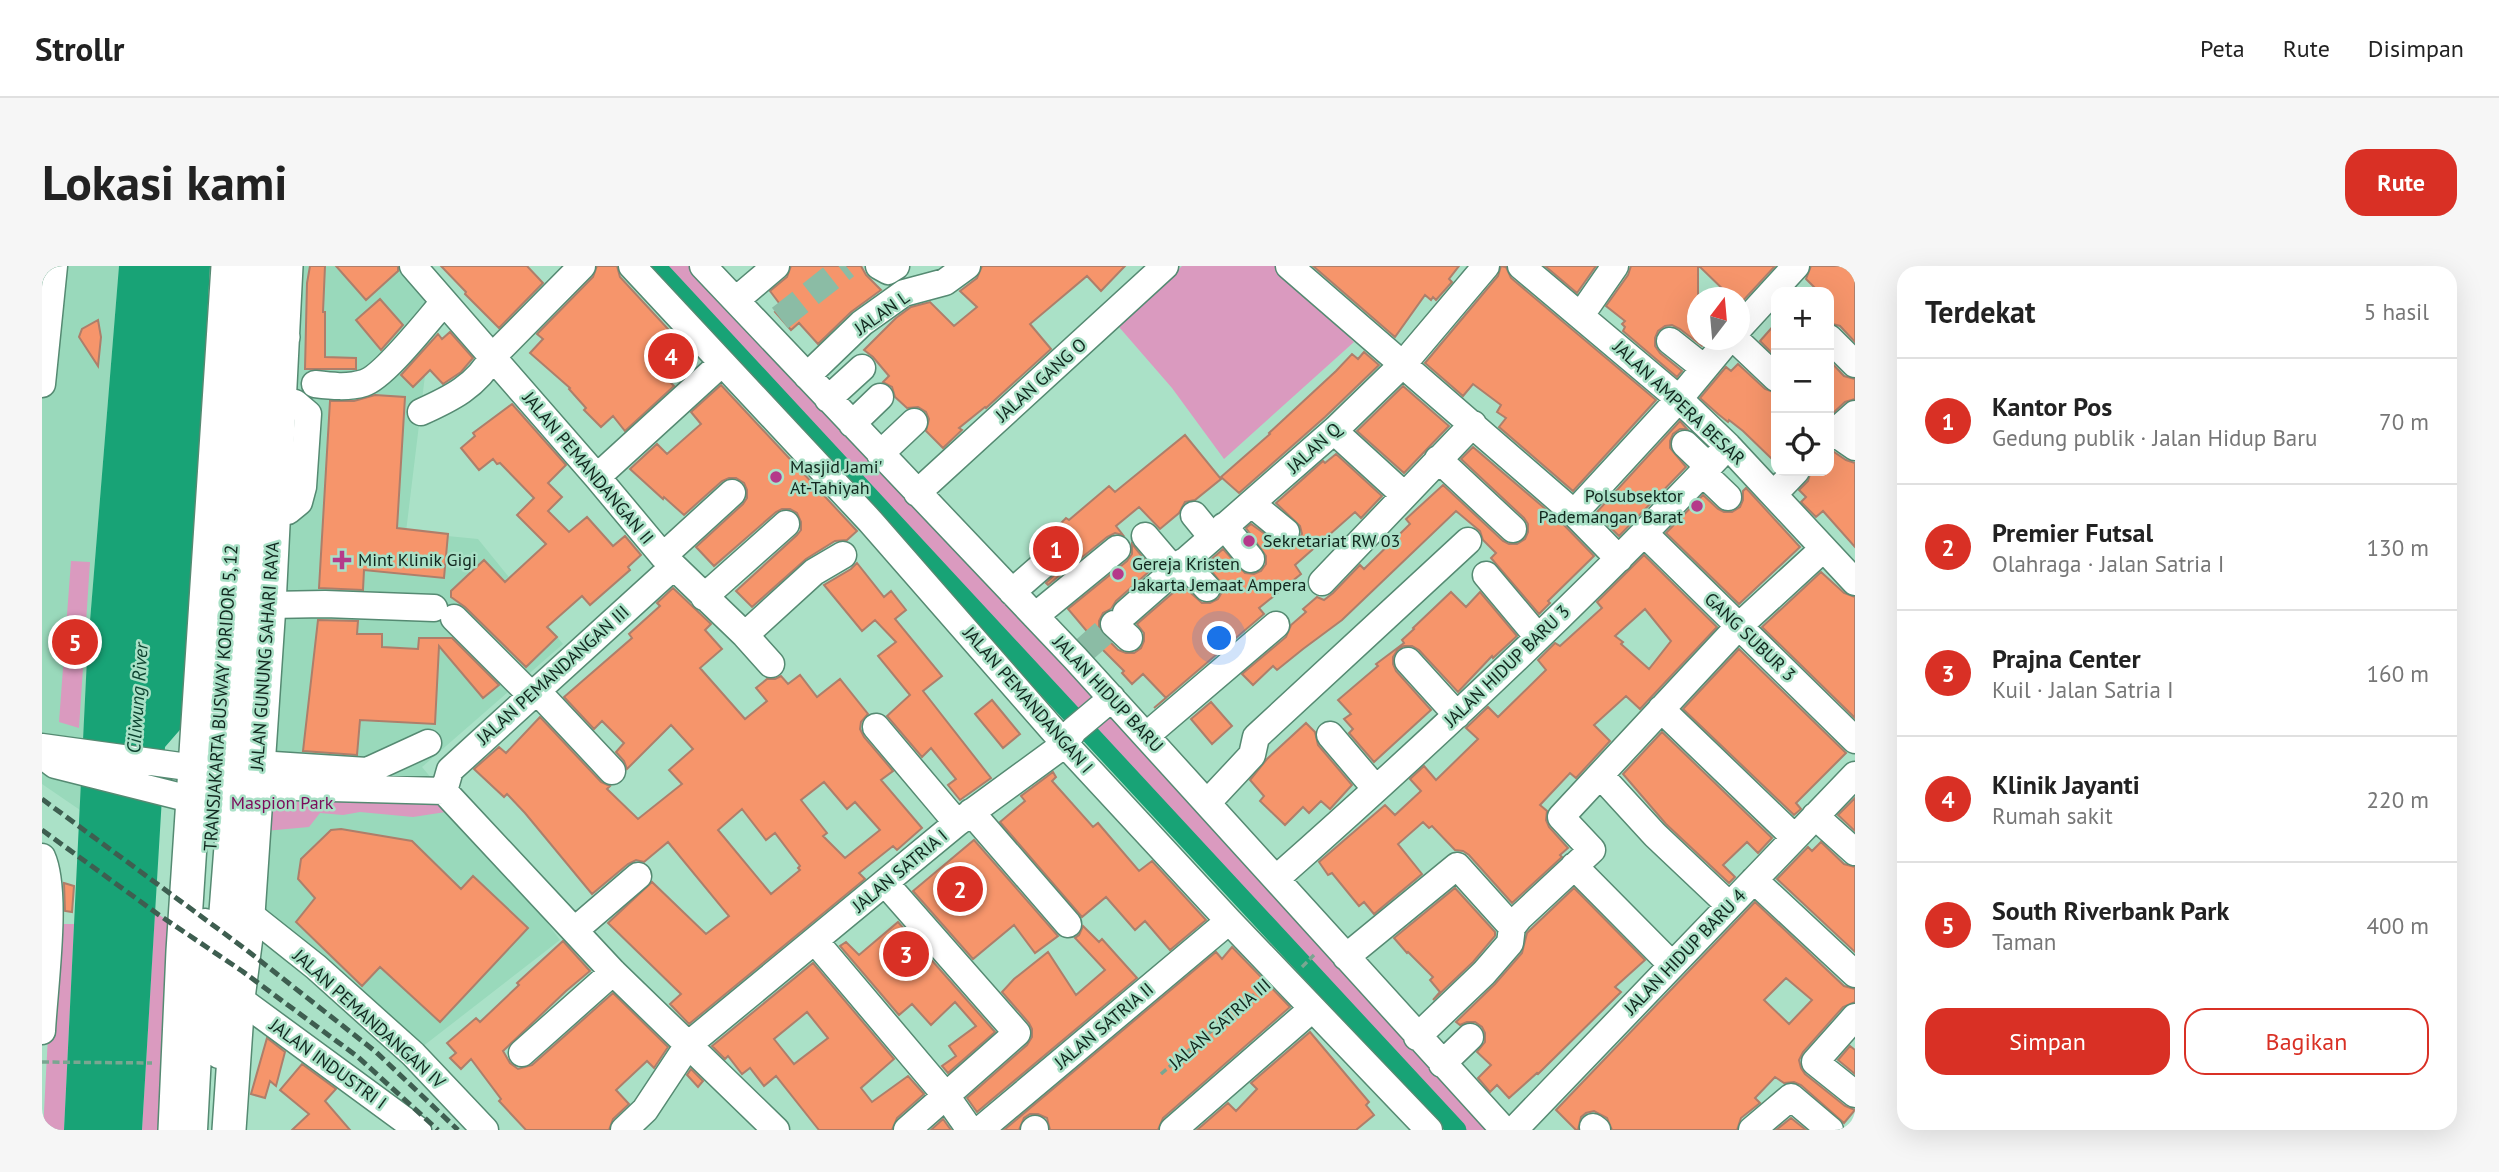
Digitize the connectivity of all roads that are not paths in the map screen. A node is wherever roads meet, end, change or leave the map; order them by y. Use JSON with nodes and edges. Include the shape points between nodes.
{"nodes":[{"id":1,"x":54,"y":266,"type":"edge"},
{"id":2,"x":228,"y":266,"type":"edge"},
{"id":3,"x":250,"y":266,"type":"edge"},
{"id":4,"x":270,"y":266,"type":"edge"},
{"id":5,"x":286,"y":266,"type":"edge"},
{"id":6,"x":413,"y":266,"type":"edge"},
{"id":7,"x":582,"y":266,"type":"edge"},
{"id":8,"x":632,"y":266,"type":"edge"},
{"id":9,"x":703,"y":266,"type":"edge"},
{"id":10,"x":776,"y":266,"type":"edge"},
{"id":11,"x":879,"y":266,"type":"edge"},
{"id":12,"x":896,"y":266,"type":"edge"},
{"id":13,"x":967,"y":266,"type":"edge"},
{"id":14,"x":1165,"y":266,"type":"edge"},
{"id":15,"x":1289,"y":266,"type":"edge"},
{"id":16,"x":1486,"y":266,"type":"edge"},
{"id":17,"x":1615,"y":266,"type":"edge"},
{"id":18,"x":1526,"y":268,"type":"edge"},
{"id":19,"x":1794,"y":278,"type":"edge"},
{"id":20,"x":736,"y":300,"type":"junction"},
{"id":21,"x":444,"y":302,"type":"junction"},
{"id":22,"x":1581,"y":315,"type":"junction"},
{"id":23,"x":1750,"y":318,"type":"edge"},
{"id":24,"x":255,"y":336,"type":"junction"},
{"id":25,"x":44,"y":341,"type":"edge"},
{"id":26,"x":1670,"y":341,"type":"dead end"},
{"id":27,"x":1834,"y":343,"type":"edge"},
{"id":28,"x":1719,"y":350,"type":"edge"},
{"id":29,"x":1747,"y":350,"type":"edge"},
{"id":30,"x":498,"y":352,"type":"junction"},
{"id":31,"x":722,"y":363,"type":"junction"},
{"id":32,"x":1404,"y":363,"type":"junction"},
{"id":33,"x":1855,"y":364,"type":"edge"},
{"id":34,"x":862,"y":368,"type":"dead end"},
{"id":35,"x":1704,"y":368,"type":"junction"},
{"id":36,"x":1771,"y":373,"type":"edge"},
{"id":37,"x":807,"y":376,"type":"junction"},
{"id":38,"x":42,"y":384,"type":"edge"},
{"id":39,"x":315,"y":384,"type":"dead end"},
{"id":40,"x":880,"y":397,"type":"dead end"},
{"id":41,"x":828,"y":399,"type":"junction"},
{"id":42,"x":1679,"y":399,"type":"junction"},
{"id":43,"x":421,"y":412,"type":"dead end"},
{"id":44,"x":1855,"y":414,"type":"edge"},
{"id":45,"x":914,"y":422,"type":"dead end"},
{"id":46,"x":852,"y":424,"type":"junction"},
{"id":47,"x":1473,"y":424,"type":"junction"},
{"id":48,"x":1334,"y":430,"type":"junction"},
{"id":49,"x":1834,"y":430,"type":"edge"},
{"id":50,"x":1834,"y":435,"type":"edge"},
{"id":51,"x":1685,"y":444,"type":"dead end"},
{"id":52,"x":1728,"y":446,"type":"junction"},
{"id":53,"x":1855,"y":447,"type":"edge"},
{"id":54,"x":880,"y":454,"type":"junction"},
{"id":55,"x":1438,"y":459,"type":"junction"},
{"id":56,"x":1706,"y":470,"type":"junction"},
{"id":57,"x":1791,"y":476,"type":"edge"},
{"id":58,"x":597,"y":477,"type":"junction"},
{"id":59,"x":732,"y":493,"type":"dead end"},
{"id":60,"x":917,"y":494,"type":"junction"},
{"id":61,"x":1403,"y":494,"type":"junction"},
{"id":62,"x":1774,"y":494,"type":"junction"},
{"id":63,"x":1728,"y":497,"type":"dead end"},
{"id":64,"x":1252,"y":504,"type":"junction"},
{"id":65,"x":1574,"y":513,"type":"junction"},
{"id":66,"x":1194,"y":515,"type":"dead end"},
{"id":67,"x":786,"y":524,"type":"dead end"},
{"id":68,"x":1513,"y":529,"type":"dead end"},
{"id":69,"x":1218,"y":531,"type":"junction"},
{"id":70,"x":1286,"y":532,"type":"dead end"},
{"id":71,"x":1645,"y":534,"type":"junction"},
{"id":72,"x":1144,"y":536,"type":"dead end"},
{"id":73,"x":1468,"y":541,"type":"dead end"},
{"id":74,"x":1117,"y":549,"type":"dead end"},
{"id":75,"x":1822,"y":549,"type":"junction"},
{"id":76,"x":842,"y":555,"type":"dead end"},
{"id":77,"x":1051,"y":558,"type":"dead end"},
{"id":78,"x":1251,"y":559,"type":"dead end"},
{"id":79,"x":1619,"y":559,"type":"junction"},
{"id":80,"x":668,"y":561,"type":"junction"},
{"id":81,"x":1178,"y":566,"type":"junction"},
{"id":82,"x":1486,"y":575,"type":"dead end"},
{"id":83,"x":1322,"y":582,"type":"dead end"},
{"id":84,"x":1855,"y":582,"type":"edge"},
{"id":85,"x":1207,"y":588,"type":"dead end"},
{"id":86,"x":1012,"y":592,"type":"junction"},
{"id":87,"x":704,"y":597,"type":"junction"},
{"id":88,"x":269,"y":605,"type":"junction"},
{"id":89,"x":1035,"y":616,"type":"junction"},
{"id":90,"x":1123,"y":625,"type":"tunnel mouth"},
{"id":91,"x":1276,"y":625,"type":"dead end"},
{"id":92,"x":1738,"y":627,"type":"junction"},
{"id":93,"x":745,"y":635,"type":"junction"},
{"id":94,"x":1538,"y":637,"type":"junction"},
{"id":95,"x":1408,"y":661,"type":"dead end"},
{"id":96,"x":771,"y":664,"type":"dead end"},
{"id":97,"x":534,"y":692,"type":"junction"},
{"id":98,"x":1110,"y":699,"type":"junction"},
{"id":99,"x":1661,"y":709,"type":"junction"},
{"id":100,"x":1457,"y":715,"type":"junction"},
{"id":101,"x":876,"y":727,"type":"dead end"},
{"id":102,"x":1147,"y":735,"type":"junction"},
{"id":103,"x":1330,"y":736,"type":"dead end"},
{"id":104,"x":1069,"y":737,"type":"junction"},
{"id":105,"x":1855,"y":740,"type":"edge"},
{"id":106,"x":428,"y":743,"type":"dead end"},
{"id":107,"x":53,"y":754,"type":"edge"},
{"id":108,"x":612,"y":771,"type":"dead end"},
{"id":109,"x":257,"y":775,"type":"junction"},
{"id":110,"x":1600,"y":775,"type":"junction"},
{"id":111,"x":1855,"y":775,"type":"edge"},
{"id":112,"x":181,"y":781,"type":"junction"},
{"id":113,"x":1377,"y":789,"type":"junction"},
{"id":114,"x":444,"y":791,"type":"junction"},
{"id":115,"x":1208,"y":802,"type":"junction"},
{"id":116,"x":1815,"y":816,"type":"junction"},
{"id":117,"x":964,"y":818,"type":"junction"},
{"id":118,"x":1794,"y":837,"type":"junction"},
{"id":119,"x":1855,"y":852,"type":"edge"},
{"id":120,"x":42,"y":857,"type":"edge"},
{"id":121,"x":1574,"y":866,"type":"junction"},
{"id":122,"x":638,"y":876,"type":"dead end"},
{"id":123,"x":1277,"y":878,"type":"junction"},
{"id":124,"x":1754,"y":880,"type":"junction"},
{"id":125,"x":886,"y":884,"type":"junction"},
{"id":126,"x":1730,"y":905,"type":"junction"},
{"id":127,"x":248,"y":913,"type":"junction"},
{"id":128,"x":1229,"y":921,"type":"junction"},
{"id":129,"x":1374,"y":922,"type":"dead end"},
{"id":130,"x":1068,"y":924,"type":"dead end"},
{"id":131,"x":1513,"y":927,"type":"junction"},
{"id":132,"x":575,"y":930,"type":"junction"},
{"id":133,"x":814,"y":941,"type":"junction"},
{"id":134,"x":1336,"y":951,"type":"junction"},
{"id":135,"x":1672,"y":965,"type":"junction"},
{"id":136,"x":613,"y":972,"type":"junction"},
{"id":137,"x":1855,"y":974,"type":"edge"},
{"id":138,"x":238,"y":998,"type":"junction"},
{"id":139,"x":1312,"y":1009,"type":"junction"},
{"id":140,"x":1855,"y":1017,"type":"edge"},
{"id":141,"x":42,"y":1031,"type":"edge"},
{"id":142,"x":1417,"y":1037,"type":"junction"},
{"id":143,"x":1470,"y":1037,"type":"dead end"},
{"id":144,"x":688,"y":1045,"type":"junction"},
{"id":145,"x":522,"y":1053,"type":"dead end"},
{"id":146,"x":1442,"y":1064,"type":"junction"},
{"id":147,"x":1855,"y":1094,"type":"edge"},
{"id":148,"x":947,"y":1097,"type":"junction"},
{"id":149,"x":651,"y":1120,"type":"edge"},
{"id":150,"x":175,"y":1130,"type":"edge"},
{"id":151,"x":194,"y":1130,"type":"edge"},
{"id":152,"x":215,"y":1130,"type":"edge"},
{"id":153,"x":229,"y":1130,"type":"edge"},
{"id":154,"x":418,"y":1130,"type":"edge"},
{"id":155,"x":485,"y":1130,"type":"edge"},
{"id":156,"x":624,"y":1130,"type":"edge"},
{"id":157,"x":776,"y":1130,"type":"edge"},
{"id":158,"x":907,"y":1130,"type":"edge"},
{"id":159,"x":970,"y":1130,"type":"edge"},
{"id":160,"x":980,"y":1130,"type":"edge"},
{"id":161,"x":1173,"y":1130,"type":"edge"},
{"id":162,"x":1429,"y":1130,"type":"edge"},
{"id":163,"x":1504,"y":1130,"type":"edge"},
{"id":164,"x":1514,"y":1130,"type":"edge"},
{"id":165,"x":1752,"y":1130,"type":"edge"},
{"id":166,"x":1830,"y":1130,"type":"edge"}],
"edges":[{"from":1,"to":25,"type":"street"},
{"from":2,"to":24,"type":"main road","name":"JALAN GUNUNG SAHARI RAYA"},
{"from":3,"to":24,"type":"street","name":"TRANSJAKARTA BUSWAY KORIDOR 5, 12"},
{"from":4,"to":24,"type":"street","name":"TRANSJAKARTA BUSWAY KORIDOR 5, 12"},
{"from":5,"to":24,"type":"main road","name":"JALAN GUNUNG SAHARI RAYA"},
{"from":6,"to":21,"type":"street","name":"JALAN PEMANDANGAN II"},
{"from":7,"to":30,"type":"street"},
{"from":8,"to":31,"type":"street","name":"JALAN PEMANDANGAN I"},
{"from":9,"to":20,"type":"street","name":"JALAN HIDUP BARU"},
{"from":10,"to":20,"type":"street"},
{"from":11,"to":12,"type":"street","via":[[888,271]]},
{"from":13,"to":37,"type":"street","name":"JALAN L","via":[[951,279],[904,293],[862,323]]},
{"from":14,"to":60,"type":"street","name":"JALAN GANG O"},
{"from":15,"to":32,"type":"street"},
{"from":16,"to":32,"type":"street","name":"JALAN Q"},
{"from":17,"to":22,"type":"street"},
{"from":18,"to":22,"type":"street","name":"JALAN AMPERA BESAR"},
{"from":19,"to":23,"type":"street"},
{"from":20,"to":37,"type":"street","name":"JALAN HIDUP BARU","via":[[772,324]]},
{"from":21,"to":30,"type":"street","name":"JALAN PEMANDANGAN II"},
{"from":21,"to":39,"type":"street","via":[[366,383]]},
{"from":22,"to":42,"type":"street","name":"JALAN AMPERA BESAR"},
{"from":24,"to":88,"type":"main road","name":"JALAN GUNUNG SAHARI RAYA","via":[[280,399]]},
{"from":24,"to":112,"type":"main road","name":"JALAN GUNUNG SAHARI RAYA"},
{"from":24,"to":151,"type":"street","name":"TRANSJAKARTA BUSWAY KORIDOR 5, 12","via":[[205,906]]},
{"from":24,"to":152,"type":"street","name":"TRANSJAKARTA BUSWAY KORIDOR 5, 12","via":[[221,931]]},
{"from":25,"to":38,"type":"street"},
{"from":26,"to":35,"type":"street"},
{"from":27,"to":33,"type":"street"},
{"from":28,"to":35,"type":"street"},
{"from":29,"to":36,"type":"street"},
{"from":30,"to":43,"type":"street","via":[[458,396]]},
{"from":30,"to":58,"type":"street","name":"JALAN PEMANDANGAN II"},
{"from":31,"to":58,"type":"street"},
{"from":31,"to":104,"type":"street","name":"JALAN PEMANDANGAN I"},
{"from":32,"to":47,"type":"street"},
{"from":32,"to":48,"type":"street","name":"JALAN Q"},
{"from":34,"to":41,"type":"street"},
{"from":35,"to":42,"type":"street"},
{"from":37,"to":41,"type":"street","name":"JALAN HIDUP BARU"},
{"from":40,"to":46,"type":"street"},
{"from":41,"to":46,"type":"street","name":"JALAN HIDUP BARU"},
{"from":42,"to":52,"type":"street","name":"JALAN AMPERA BESAR"},
{"from":42,"to":65,"type":"street"},
{"from":44,"to":49,"type":"street"},
{"from":45,"to":54,"type":"street"},
{"from":46,"to":54,"type":"street","name":"JALAN HIDUP BARU"},
{"from":47,"to":55,"type":"street"},
{"from":47,"to":65,"type":"street"},
{"from":48,"to":61,"type":"street"},
{"from":48,"to":64,"type":"street","name":"JALAN Q"},
{"from":50,"to":53,"type":"street"},
{"from":51,"to":56,"type":"street"},
{"from":52,"to":56,"type":"street","name":"JALAN HIDUP BARU 3"},
{"from":52,"to":62,"type":"street","name":"JALAN AMPERA BESAR"},
{"from":54,"to":60,"type":"street","name":"JALAN HIDUP BARU"},
{"from":55,"to":61,"type":"street"},
{"from":55,"to":68,"type":"street"},
{"from":56,"to":63,"type":"street"},
{"from":56,"to":71,"type":"street","name":"JALAN HIDUP BARU 3"},
{"from":57,"to":62,"type":"street"},
{"from":58,"to":80,"type":"street","name":"JALAN PEMANDANGAN II"},
{"from":59,"to":80,"type":"street","name":"JALAN PEMANDANGAN III"},
{"from":60,"to":86,"type":"street","name":"JALAN HIDUP BARU"},
{"from":61,"to":83,"type":"street"},
{"from":62,"to":75,"type":"street","name":"JALAN AMPERA BESAR"},
{"from":64,"to":69,"type":"street","name":"JALAN Q"},
{"from":64,"to":70,"type":"street"},
{"from":65,"to":79,"type":"street"},
{"from":66,"to":69,"type":"street"},
{"from":67,"to":87,"type":"street"},
{"from":69,"to":78,"type":"street"},
{"from":69,"to":81,"type":"street","name":"JALAN Q"},
{"from":71,"to":79,"type":"street","name":"JALAN HIDUP BARU 3"},
{"from":71,"to":92,"type":"street","name":"GANG SUBUR 3"},
{"from":72,"to":81,"type":"street"},
{"from":73,"to":115,"type":"street","via":[[1256,737],[1252,755]]},
{"from":74,"to":89,"type":"street"},
{"from":75,"to":84,"type":"street","name":"JALAN AMPERA BESAR"},
{"from":75,"to":92,"type":"street"},
{"from":76,"to":93,"type":"street","via":[[814,572]]},
{"from":77,"to":86,"type":"street"},
{"from":79,"to":94,"type":"street","name":"JALAN HIDUP BARU 3"},
{"from":80,"to":87,"type":"street","name":"JALAN PEMANDANGAN II"},
{"from":80,"to":97,"type":"street","name":"JALAN PEMANDANGAN III"},
{"from":81,"to":85,"type":"street"},
{"from":81,"to":90,"type":"street","name":"JALAN Q"},
{"from":82,"to":94,"type":"street"},
{"from":86,"to":89,"type":"street","name":"JALAN HIDUP BARU"},
{"from":87,"to":93,"type":"street","name":"JALAN PEMANDANGAN II"},
{"from":88,"to":97,"type":"street","via":[[444,613]]},
{"from":88,"to":109,"type":"main road","name":"JALAN GUNUNG SAHARI RAYA"},
{"from":89,"to":98,"type":"street","name":"JALAN HIDUP BARU","via":[[1079,654]]},
{"from":91,"to":102,"type":"street"},
{"from":92,"to":99,"type":"street"},
{"from":92,"to":105,"type":"street","name":"GANG SUBUR 3"},
{"from":93,"to":96,"type":"street","name":"JALAN PEMANDANGAN II"},
{"from":94,"to":100,"type":"street","name":"JALAN HIDUP BARU 3"},
{"from":95,"to":100,"type":"street"},
{"from":97,"to":108,"type":"street"},
{"from":97,"to":114,"type":"street","name":"JALAN PEMANDANGAN III","via":[[450,770]]},
{"from":98,"to":102,"type":"street","name":"JALAN HIDUP BARU"},
{"from":98,"to":104,"type":"street","name":"JALAN SATRIA I"},
{"from":99,"to":110,"type":"street"},
{"from":99,"to":118,"type":"street"},
{"from":100,"to":113,"type":"street","name":"JALAN HIDUP BARU 3"},
{"from":101,"to":117,"type":"street"},
{"from":102,"to":115,"type":"street","name":"JALAN HIDUP BARU"},
{"from":103,"to":113,"type":"street"},
{"from":104,"to":117,"type":"street","name":"JALAN SATRIA I"},
{"from":104,"to":128,"type":"street","name":"JALAN PEMANDANGAN I"},
{"from":106,"to":109,"type":"street","via":[[366,771]]},
{"from":107,"to":112,"type":"street"},
{"from":109,"to":114,"type":"street"},
{"from":109,"to":127,"type":"main road","name":"JALAN GUNUNG SAHARI RAYA"},
{"from":110,"to":121,"type":"street","via":[[1561,817],[1592,850]]},
{"from":110,"to":126,"type":"street","via":[[1655,835]]},
{"from":111,"to":116,"type":"street","name":"JALAN HIDUP BARU 4"},
{"from":112,"to":150,"type":"main road","name":"JALAN GUNUNG SAHARI RAYA","via":[[183,951]]},
{"from":113,"to":123,"type":"street","name":"JALAN HIDUP BARU 3"},
{"from":114,"to":132,"type":"street"},
{"from":115,"to":123,"type":"street","name":"JALAN HIDUP BARU"},
{"from":116,"to":118,"type":"street","name":"JALAN HIDUP BARU 4"},
{"from":116,"to":119,"type":"street"},
{"from":117,"to":125,"type":"street","name":"JALAN SATRIA I"},
{"from":117,"to":130,"type":"street"},
{"from":118,"to":124,"type":"street","name":"JALAN HIDUP BARU 4"},
{"from":120,"to":141,"type":"street","via":[[47,869],[48,926]]},
{"from":121,"to":131,"type":"street"},
{"from":121,"to":135,"type":"street"},
{"from":122,"to":132,"type":"street"},
{"from":123,"to":134,"type":"street","name":"JALAN HIDUP BARU"},
{"from":124,"to":126,"type":"street","name":"JALAN HIDUP BARU 4"},
{"from":124,"to":137,"type":"street"},
{"from":125,"to":133,"type":"street","name":"JALAN SATRIA I"},
{"from":125,"to":148,"type":"street","via":[[1017,1033]]},
{"from":126,"to":135,"type":"street","name":"JALAN HIDUP BARU 4"},
{"from":127,"to":138,"type":"main road","name":"JALAN GUNUNG SAHARI RAYA"},
{"from":127,"to":155,"type":"street","name":"JALAN PEMANDANGAN IV","via":[[413,1054]]},
{"from":128,"to":139,"type":"street","name":"JALAN PEMANDANGAN I"},
{"from":128,"to":160,"type":"street","name":"JALAN SATRIA II"},
{"from":129,"to":134,"type":"street"},
{"from":131,"to":134,"type":"street","via":[[1457,866]]},
{"from":131,"to":142,"type":"street","via":[[1510,943],[1484,974]]},
{"from":132,"to":136,"type":"street"},
{"from":133,"to":144,"type":"street","name":"JALAN SATRIA I"},
{"from":133,"to":148,"type":"street"},
{"from":134,"to":142,"type":"street","name":"JALAN HIDUP BARU"},
{"from":135,"to":164,"type":"street","name":"JALAN HIDUP BARU 4"},
{"from":136,"to":144,"type":"street"},
{"from":136,"to":145,"type":"street"},
{"from":138,"to":153,"type":"main road","name":"JALAN GUNUNG SAHARI RAYA"},
{"from":138,"to":154,"type":"street","name":"JALAN INDUSTRI I"},
{"from":139,"to":161,"type":"street"},
{"from":139,"to":162,"type":"street","name":"JALAN PEMANDANGAN I"},
{"from":140,"to":147,"type":"street","via":[[1815,1062]]},
{"from":142,"to":146,"type":"street","name":"JALAN HIDUP BARU"},
{"from":143,"to":146,"type":"street"},
{"from":144,"to":149,"type":"street","name":"JALAN SATRIA I"},
{"from":144,"to":157,"type":"street"},
{"from":146,"to":163,"type":"street","name":"JALAN HIDUP BARU"},
{"from":148,"to":158,"type":"street"},
{"from":148,"to":159,"type":"street"},
{"from":149,"to":156,"type":"street","name":"JALAN SATRIA I"},
{"from":165,"to":166,"type":"street","via":[[1791,1097]]}]}
